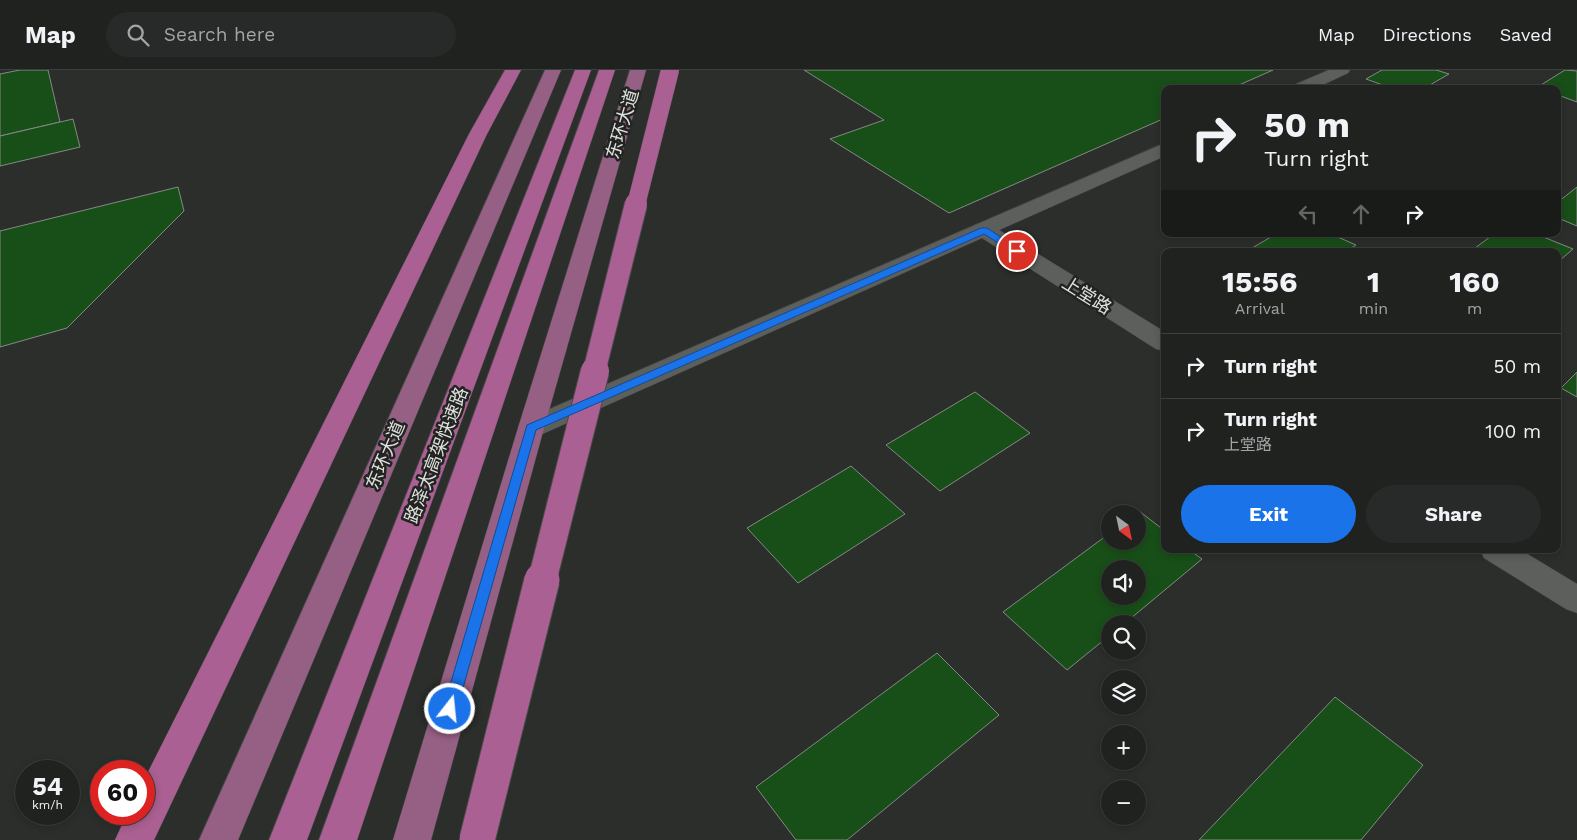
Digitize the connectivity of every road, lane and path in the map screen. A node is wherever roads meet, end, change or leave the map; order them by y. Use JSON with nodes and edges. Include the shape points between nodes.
{"nodes":[{"id":1,"x":513,"y":70,"type":"edge"},
{"id":2,"x":552,"y":70,"type":"edge"},
{"id":3,"x":583,"y":70,"type":"edge"},
{"id":4,"x":607,"y":70,"type":"edge"},
{"id":5,"x":638,"y":70,"type":"edge"},
{"id":6,"x":670,"y":70,"type":"edge"},
{"id":7,"x":1342,"y":70,"type":"edge"},
{"id":8,"x":1309,"y":85,"type":"edge"},
{"id":9,"x":1161,"y":151,"type":"edge"},
{"id":10,"x":984,"y":230,"type":"junction"},
{"id":11,"x":1161,"y":341,"type":"edge"},
{"id":12,"x":531,"y":428,"type":"junction"},
{"id":13,"x":1501,"y":553,"type":"edge"},
{"id":14,"x":1577,"y":600,"type":"edge"},
{"id":15,"x":134,"y":840,"type":"edge"},
{"id":16,"x":218,"y":840,"type":"edge"},
{"id":17,"x":288,"y":840,"type":"edge"},
{"id":18,"x":338,"y":840,"type":"edge"},
{"id":19,"x":412,"y":840,"type":"edge"},
{"id":20,"x":477,"y":840,"type":"edge"}],
"edges":[{"from":1,"to":15,"type":"highway","via":[[478,134]]},
{"from":2,"to":16,"type":"main road","name":"东环大道"},
{"from":3,"to":17,"type":"highway","name":"路泽太高架快速路"},
{"from":4,"to":18,"type":"highway","name":"路泽太高架快速路"},
{"from":5,"to":12,"type":"main road","name":"东环大道"},
{"from":6,"to":20,"type":"highway","bridge":true},
{"from":7,"to":8,"type":"street"},
{"from":9,"to":10,"type":"street"},
{"from":10,"to":11,"type":"street","name":"上堂路"},
{"from":10,"to":12,"type":"street"},
{"from":12,"to":19,"type":"main road","name":"东环大道"},
{"from":13,"to":14,"type":"street"}]}
